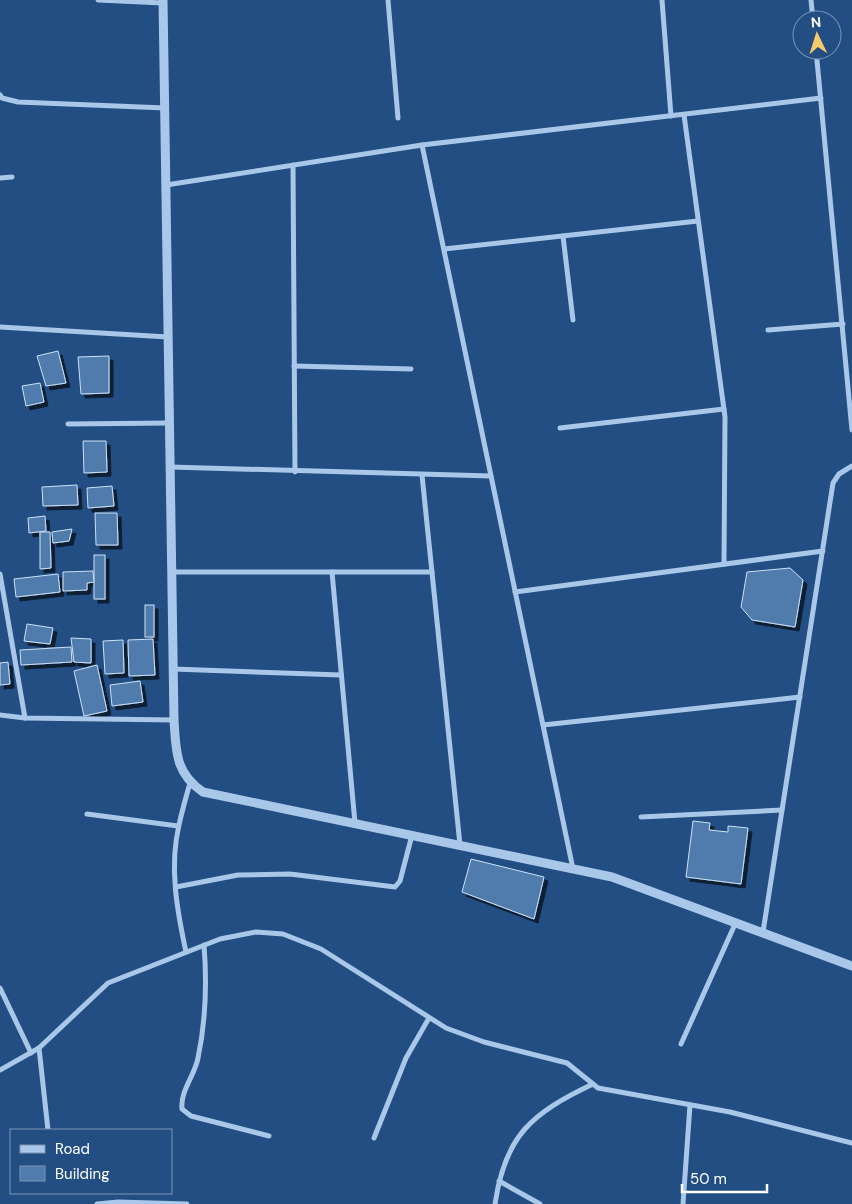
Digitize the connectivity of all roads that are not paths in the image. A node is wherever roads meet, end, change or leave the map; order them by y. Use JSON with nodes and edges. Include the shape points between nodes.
{"nodes":[{"id":1,"x":98,"y":0,"type":"edge"},
{"id":2,"x":388,"y":0,"type":"edge"},
{"id":3,"x":662,"y":0,"type":"edge"},
{"id":4,"x":163,"y":1,"type":"edge"},
{"id":5,"x":817,"y":60,"type":"edge"},
{"id":6,"x":0,"y":95,"type":"edge"},
{"id":7,"x":821,"y":98,"type":"junction"},
{"id":8,"x":165,"y":108,"type":"junction"},
{"id":9,"x":684,"y":115,"type":"junction"},
{"id":10,"x":672,"y":116,"type":"junction"},
{"id":11,"x":398,"y":118,"type":"dead end"},
{"id":12,"x":422,"y":145,"type":"junction"},
{"id":13,"x":293,"y":165,"type":"junction"},
{"id":14,"x":12,"y":177,"type":"dead end"},
{"id":15,"x":0,"y":178,"type":"edge"},
{"id":16,"x":166,"y":185,"type":"junction"},
{"id":17,"x":698,"y":221,"type":"junction"},
{"id":18,"x":563,"y":236,"type":"junction"},
{"id":19,"x":444,"y":249,"type":"junction"},
{"id":20,"x":573,"y":320,"type":"dead end"},
{"id":21,"x":842,"y":324,"type":"junction"},
{"id":22,"x":0,"y":327,"type":"edge"},
{"id":23,"x":768,"y":330,"type":"dead end"},
{"id":24,"x":168,"y":336,"type":"junction"},
{"id":25,"x":294,"y":366,"type":"junction"},
{"id":26,"x":411,"y":369,"type":"dead end"},
{"id":27,"x":724,"y":409,"type":"junction"},
{"id":28,"x":168,"y":423,"type":"junction"},
{"id":29,"x":68,"y":424,"type":"dead end"},
{"id":30,"x":560,"y":428,"type":"dead end"},
{"id":31,"x":852,"y":430,"type":"edge"},
{"id":32,"x":852,"y":466,"type":"edge"},
{"id":33,"x":170,"y":467,"type":"junction"},
{"id":34,"x":295,"y":472,"type":"junction"},
{"id":35,"x":422,"y":475,"type":"junction"},
{"id":36,"x":491,"y":476,"type":"junction"},
{"id":37,"x":823,"y":551,"type":"junction"},
{"id":38,"x":724,"y":564,"type":"junction"},
{"id":39,"x":171,"y":572,"type":"junction"},
{"id":40,"x":332,"y":572,"type":"junction"},
{"id":41,"x":432,"y":572,"type":"junction"},
{"id":42,"x":0,"y":574,"type":"edge"},
{"id":43,"x":515,"y":592,"type":"junction"},
{"id":44,"x":173,"y":668,"type":"junction"},
{"id":45,"x":341,"y":675,"type":"junction"},
{"id":46,"x":800,"y":697,"type":"junction"},
{"id":47,"x":0,"y":715,"type":"edge"},
{"id":48,"x":25,"y":718,"type":"junction"},
{"id":49,"x":174,"y":720,"type":"junction"},
{"id":50,"x":543,"y":725,"type":"junction"},
{"id":51,"x":190,"y":784,"type":"junction"},
{"id":52,"x":782,"y":810,"type":"junction"},
{"id":53,"x":87,"y":814,"type":"dead end"},
{"id":54,"x":641,"y":817,"type":"dead end"},
{"id":55,"x":355,"y":823,"type":"junction"},
{"id":56,"x":178,"y":826,"type":"junction"},
{"id":57,"x":412,"y":835,"type":"junction"},
{"id":58,"x":460,"y":845,"type":"junction"},
{"id":59,"x":573,"y":869,"type":"junction"},
{"id":60,"x":176,"y":887,"type":"junction"},
{"id":61,"x":736,"y":922,"type":"junction"},
{"id":62,"x":763,"y":932,"type":"junction"},
{"id":63,"x":204,"y":945,"type":"junction"},
{"id":64,"x":186,"y":952,"type":"junction"},
{"id":65,"x":852,"y":966,"type":"edge"},
{"id":66,"x":0,"y":988,"type":"edge"},
{"id":67,"x":429,"y":1018,"type":"junction"},
{"id":68,"x":681,"y":1044,"type":"dead end"},
{"id":69,"x":39,"y":1048,"type":"junction"},
{"id":70,"x":31,"y":1053,"type":"junction"},
{"id":71,"x":0,"y":1070,"type":"edge"},
{"id":72,"x":593,"y":1084,"type":"junction"},
{"id":73,"x":690,"y":1105,"type":"junction"},
{"id":74,"x":48,"y":1129,"type":"edge"},
{"id":75,"x":269,"y":1136,"type":"dead end"},
{"id":76,"x":374,"y":1138,"type":"dead end"},
{"id":77,"x":852,"y":1143,"type":"edge"},
{"id":78,"x":498,"y":1181,"type":"junction"},
{"id":79,"x":97,"y":1204,"type":"edge"},
{"id":80,"x":187,"y":1204,"type":"edge"},
{"id":81,"x":495,"y":1204,"type":"edge"},
{"id":82,"x":540,"y":1204,"type":"edge"},
{"id":83,"x":683,"y":1204,"type":"edge"}],
"edges":[{"from":1,"to":4,"type":"street"},
{"from":2,"to":11,"type":"street"},
{"from":3,"to":10,"type":"street"},
{"from":4,"to":8,"type":"street"},
{"from":5,"to":7,"type":"street"},
{"from":6,"to":8,"type":"street","via":[[18,102]]},
{"from":7,"to":9,"type":"street"},
{"from":7,"to":21,"type":"street"},
{"from":8,"to":16,"type":"street"},
{"from":9,"to":10,"type":"street"},
{"from":9,"to":17,"type":"street"},
{"from":10,"to":12,"type":"street"},
{"from":12,"to":13,"type":"street"},
{"from":12,"to":19,"type":"street"},
{"from":13,"to":16,"type":"street"},
{"from":13,"to":25,"type":"street"},
{"from":14,"to":15,"type":"street"},
{"from":16,"to":24,"type":"street"},
{"from":17,"to":18,"type":"street"},
{"from":17,"to":27,"type":"street"},
{"from":18,"to":19,"type":"street"},
{"from":18,"to":20,"type":"street"},
{"from":19,"to":36,"type":"street"},
{"from":21,"to":23,"type":"street"},
{"from":21,"to":31,"type":"street"},
{"from":22,"to":24,"type":"street"},
{"from":24,"to":28,"type":"street"},
{"from":25,"to":26,"type":"street"},
{"from":25,"to":34,"type":"street"},
{"from":27,"to":30,"type":"street"},
{"from":27,"to":38,"type":"street"},
{"from":28,"to":29,"type":"street"},
{"from":28,"to":33,"type":"street"},
{"from":32,"to":37,"type":"street","via":[[839,474],[833,483]]},
{"from":33,"to":34,"type":"street"},
{"from":33,"to":39,"type":"street"},
{"from":34,"to":35,"type":"street"},
{"from":35,"to":36,"type":"street"},
{"from":35,"to":41,"type":"street"},
{"from":36,"to":43,"type":"street"},
{"from":37,"to":38,"type":"street"},
{"from":37,"to":46,"type":"street"},
{"from":38,"to":43,"type":"street"},
{"from":39,"to":40,"type":"street"},
{"from":39,"to":44,"type":"street"},
{"from":40,"to":41,"type":"street"},
{"from":40,"to":45,"type":"street"},
{"from":41,"to":58,"type":"street"},
{"from":42,"to":48,"type":"street"},
{"from":43,"to":50,"type":"street"},
{"from":44,"to":45,"type":"street"},
{"from":44,"to":49,"type":"street"},
{"from":45,"to":55,"type":"street"},
{"from":46,"to":50,"type":"street"},
{"from":46,"to":52,"type":"street"},
{"from":47,"to":48,"type":"street"},
{"from":48,"to":49,"type":"street"},
{"from":49,"to":51,"type":"street","via":[[176,753],[180,768]]},
{"from":50,"to":59,"type":"street"},
{"from":51,"to":55,"type":"street","via":[[203,792]]},
{"from":51,"to":56,"type":"street"},
{"from":52,"to":54,"type":"street"},
{"from":52,"to":62,"type":"street"},
{"from":53,"to":56,"type":"street"},
{"from":55,"to":57,"type":"street"},
{"from":56,"to":60,"type":"street","via":[[174,868]]},
{"from":57,"to":58,"type":"street"},
{"from":57,"to":60,"type":"street","via":[[400,881],[395,887],[290,874],[238,875]]},
{"from":58,"to":59,"type":"street"},
{"from":59,"to":61,"type":"street","via":[[612,878]]},
{"from":60,"to":64,"type":"street"},
{"from":61,"to":62,"type":"street"},
{"from":61,"to":68,"type":"street"},
{"from":62,"to":65,"type":"street"},
{"from":63,"to":64,"type":"street"},
{"from":63,"to":67,"type":"street","via":[[256,932],[284,934],[321,949]]},
{"from":63,"to":75,"type":"street","via":[[207,982],[204,1022],[198,1060],[181,1101],[182,1109],[191,1116]]},
{"from":64,"to":69,"type":"street","via":[[108,983]]},
{"from":66,"to":70,"type":"street"},
{"from":67,"to":72,"type":"street","via":[[484,1042],[567,1063]]},
{"from":67,"to":76,"type":"street","via":[[406,1058]]},
{"from":69,"to":70,"type":"street"},
{"from":69,"to":74,"type":"street"},
{"from":70,"to":71,"type":"street"},
{"from":72,"to":73,"type":"street","via":[[608,1092]]},
{"from":72,"to":78,"type":"street","via":[[563,1098],[518,1135],[507,1154]]},
{"from":73,"to":77,"type":"street"},
{"from":73,"to":83,"type":"street"},
{"from":78,"to":81,"type":"street"},
{"from":78,"to":82,"type":"street"},
{"from":79,"to":80,"type":"street"}]}
